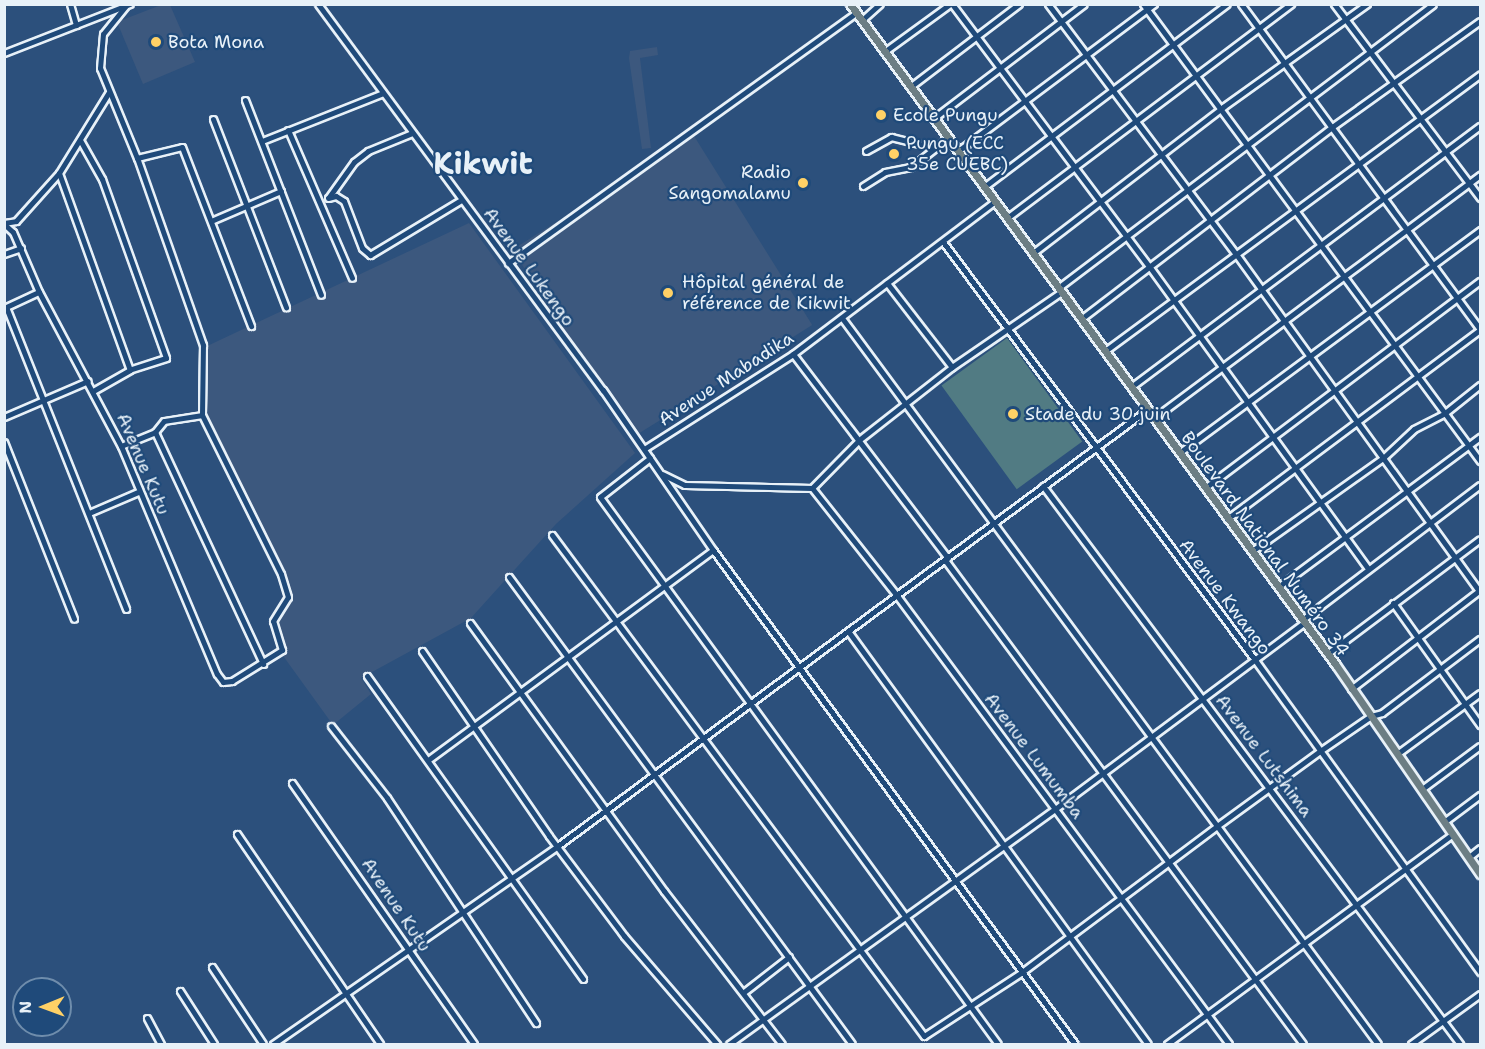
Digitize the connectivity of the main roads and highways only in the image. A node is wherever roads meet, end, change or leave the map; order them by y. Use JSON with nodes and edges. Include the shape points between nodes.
{"nodes":[{"id":1,"x":850,"y":4,"type":"edge"},
{"id":2,"x":1480,"y":874,"type":"edge"}],
"edges":[{"from":1,"to":2,"type":"main road","name":"Boulevard National Numéro 34","via":[[1303,621]]}]}
